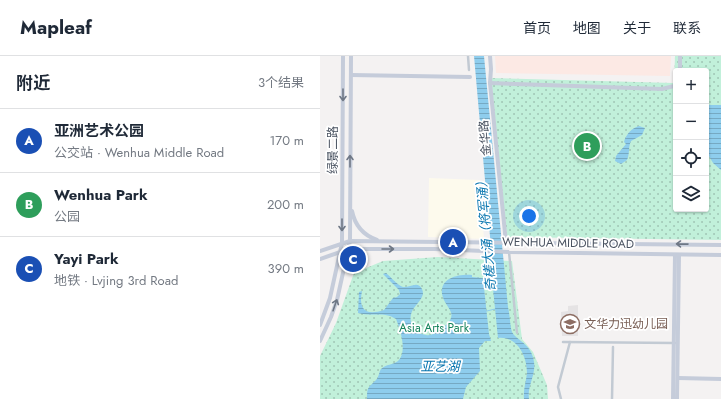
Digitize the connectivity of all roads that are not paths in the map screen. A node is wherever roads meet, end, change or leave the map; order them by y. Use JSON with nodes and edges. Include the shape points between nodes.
{"nodes":[{"id":1,"x":343,"y":56,"type":"edge"},
{"id":2,"x":351,"y":56,"type":"edge"},
{"id":3,"x":468,"y":56,"type":"edge"},
{"id":4,"x":490,"y":56,"type":"edge"},
{"id":5,"x":680,"y":56,"type":"edge"},
{"id":6,"x":680,"y":68,"type":"edge"},
{"id":7,"x":469,"y":70,"type":"dead end"},
{"id":8,"x":351,"y":75,"type":"junction"},
{"id":9,"x":470,"y":77,"type":"dead end"},
{"id":10,"x":490,"y":82,"type":"junction"},
{"id":11,"x":673,"y":86,"type":"edge"},
{"id":12,"x":350,"y":200,"type":"junction"},
{"id":13,"x":350,"y":242,"type":"junction"},
{"id":14,"x":382,"y":242,"type":"junction"},
{"id":15,"x":342,"y":243,"type":"junction"},
{"id":16,"x":504,"y":243,"type":"junction"},
{"id":17,"x":721,"y":245,"type":"edge"},
{"id":18,"x":349,"y":249,"type":"junction"},
{"id":19,"x":320,"y":251,"type":"edge"},
{"id":20,"x":340,"y":252,"type":"junction"},
{"id":21,"x":509,"y":252,"type":"junction"},
{"id":22,"x":677,"y":255,"type":"junction"},
{"id":23,"x":721,"y":255,"type":"edge"},
{"id":24,"x":320,"y":259,"type":"edge"},
{"id":25,"x":320,"y":311,"type":"edge"},
{"id":26,"x":325,"y":314,"type":"junction"},
{"id":27,"x":320,"y":325,"type":"edge"},
{"id":28,"x":517,"y":333,"type":"dead end"},
{"id":29,"x":320,"y":341,"type":"edge"},
{"id":30,"x":563,"y":342,"type":"dead end"},
{"id":31,"x":570,"y":342,"type":"junction"},
{"id":32,"x":676,"y":343,"type":"junction"},
{"id":33,"x":613,"y":347,"type":"dead end"},
{"id":34,"x":678,"y":378,"type":"junction"},
{"id":35,"x":721,"y":378,"type":"edge"},
{"id":36,"x":561,"y":399,"type":"edge"},
{"id":37,"x":612,"y":399,"type":"edge"},
{"id":38,"x":673,"y":399,"type":"edge"},
{"id":39,"x":677,"y":399,"type":"edge"}],
"edges":[{"from":1,"to":15,"type":"main road","name":"绿景二路","one_way":true},
{"from":2,"to":8,"type":"main road"},
{"from":3,"to":7,"type":"street"},
{"from":4,"to":10,"type":"main road","name":"金华路"},
{"from":5,"to":6,"type":"main road"},
{"from":8,"to":9,"type":"main road"},
{"from":12,"to":8,"type":"main road","one_way":true},
{"from":10,"to":11,"type":"main road","via":[[662,88]]},
{"from":10,"to":16,"type":"main road","name":"金华路"},
{"from":12,"to":13,"type":"main road"},
{"from":12,"to":14,"type":"main road","via":[[356,224],[371,238]]},
{"from":13,"to":14,"type":"main road","name":"WENHUA MIDDLE ROAD"},
{"from":13,"to":15,"type":"main road","name":"WENHUA MIDDLE ROAD"},
{"from":13,"to":18,"type":"main road"},
{"from":14,"to":16,"type":"main road","name":"WENHUA MIDDLE ROAD"},
{"from":15,"to":19,"type":"main road","name":"WENHUA MIDDLE ROAD"},
{"from":15,"to":20,"type":"main road","name":"绿景二路"},
{"from":17,"to":16,"type":"main road","name":"WENHUA MIDDLE ROAD","one_way":true},
{"from":18,"to":20,"type":"main road","name":"WENHUA MIDDLE ROAD"},
{"from":18,"to":21,"type":"main road","name":"WENHUA MIDDLE ROAD","one_way":true},
{"from":29,"to":18,"type":"main road","one_way":true,"via":[[337,300]]},
{"from":20,"to":24,"type":"main road","name":"WENHUA MIDDLE ROAD"},
{"from":20,"to":26,"type":"main road","name":"绿景二路"},
{"from":21,"to":22,"type":"main road","name":"WENHUA MIDDLE ROAD"},
{"from":21,"to":28,"type":"street"},
{"from":22,"to":23,"type":"main road","name":"WENHUA MIDDLE ROAD"},
{"from":22,"to":32,"type":"main road"},
{"from":25,"to":26,"type":"street"},
{"from":26,"to":27,"type":"main road","name":"绿景二路"},
{"from":30,"to":31,"type":"street"},
{"from":31,"to":32,"type":"street"},
{"from":31,"to":36,"type":"street","via":[[558,387]]},
{"from":32,"to":34,"type":"main road"},
{"from":32,"to":38,"type":"main road"},
{"from":33,"to":37,"type":"street"},
{"from":34,"to":35,"type":"main road"},
{"from":34,"to":39,"type":"main road"}]}
